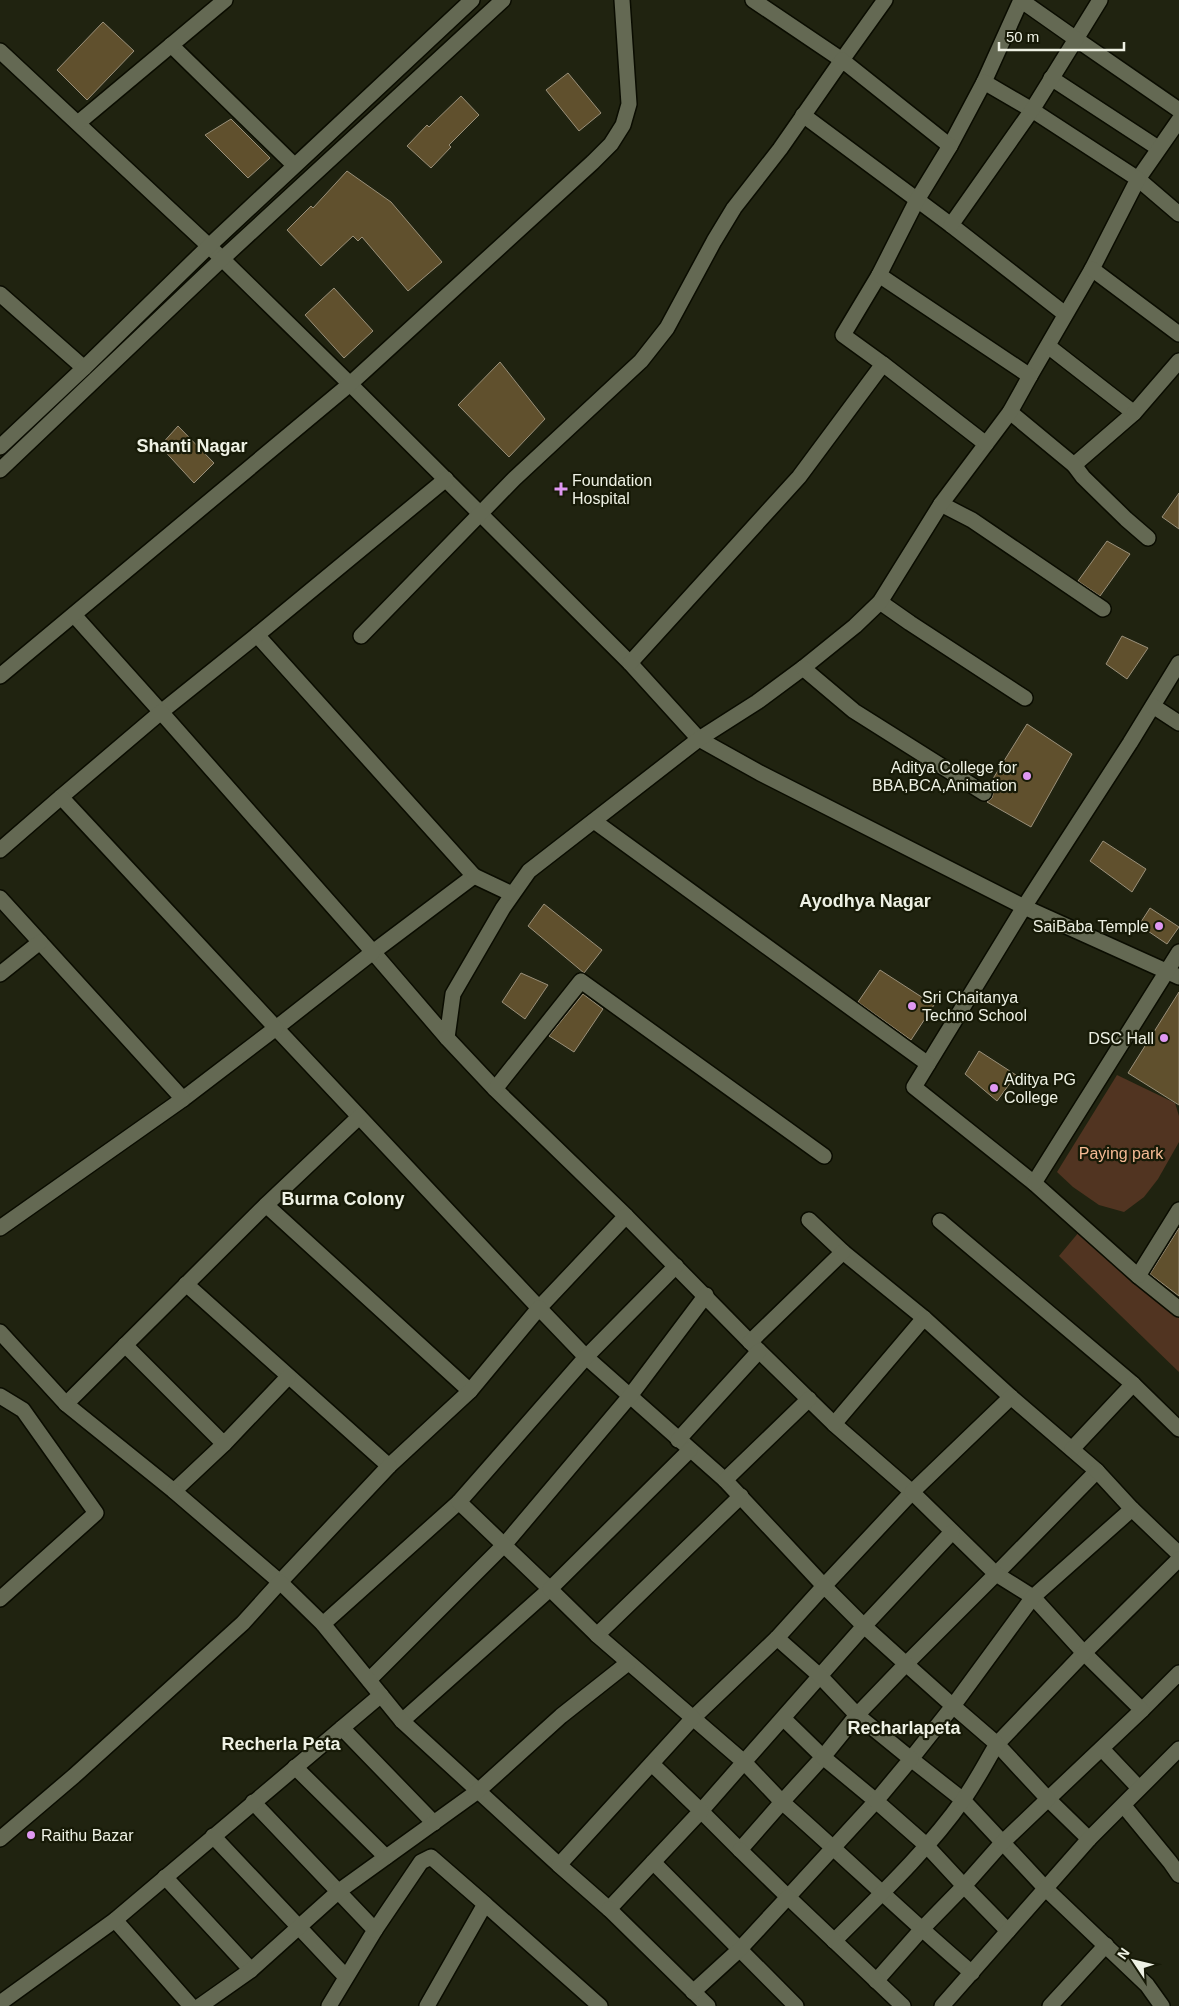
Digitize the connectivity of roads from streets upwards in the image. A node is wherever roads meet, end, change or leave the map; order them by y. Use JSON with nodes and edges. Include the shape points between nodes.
{"nodes":[{"id":1,"x":225,"y":0,"type":"edge"},
{"id":2,"x":472,"y":0,"type":"edge"},
{"id":3,"x":503,"y":0,"type":"edge"},
{"id":4,"x":622,"y":0,"type":"edge"},
{"id":5,"x":753,"y":0,"type":"edge"},
{"id":6,"x":885,"y":0,"type":"edge"},
{"id":7,"x":1021,"y":0,"type":"edge"},
{"id":8,"x":1100,"y":0,"type":"edge"},
{"id":9,"x":1076,"y":38,"type":"junction"},
{"id":10,"x":172,"y":45,"type":"junction"},
{"id":11,"x":0,"y":51,"type":"edge"},
{"id":12,"x":842,"y":60,"type":"junction"},
{"id":13,"x":1051,"y":78,"type":"junction"},
{"id":14,"x":984,"y":82,"type":"junction"},
{"id":15,"x":1032,"y":110,"type":"junction"},
{"id":16,"x":1179,"y":110,"type":"edge"},
{"id":17,"x":804,"y":115,"type":"junction"},
{"id":18,"x":1179,"y":120,"type":"edge"},
{"id":19,"x":78,"y":123,"type":"junction"},
{"id":20,"x":950,"y":146,"type":"junction"},
{"id":21,"x":1158,"y":148,"type":"junction"},
{"id":22,"x":294,"y":165,"type":"junction"},
{"id":23,"x":1138,"y":179,"type":"junction"},
{"id":24,"x":917,"y":200,"type":"junction"},
{"id":25,"x":1179,"y":214,"type":"edge"},
{"id":26,"x":951,"y":225,"type":"junction"},
{"id":27,"x":209,"y":246,"type":"junction"},
{"id":28,"x":222,"y":259,"type":"junction"},
{"id":29,"x":1092,"y":269,"type":"junction"},
{"id":30,"x":879,"y":275,"type":"junction"},
{"id":31,"x":0,"y":294,"type":"edge"},
{"id":32,"x":1065,"y":314,"type":"junction"},
{"id":33,"x":1179,"y":334,"type":"edge"},
{"id":34,"x":1048,"y":346,"type":"junction"},
{"id":35,"x":1179,"y":361,"type":"edge"},
{"id":36,"x":883,"y":364,"type":"junction"},
{"id":37,"x":84,"y":368,"type":"junction"},
{"id":38,"x":1030,"y":376,"type":"junction"},
{"id":39,"x":350,"y":384,"type":"junction"},
{"id":40,"x":1010,"y":412,"type":"junction"},
{"id":41,"x":1134,"y":414,"type":"junction"},
{"id":42,"x":986,"y":444,"type":"junction"},
{"id":43,"x":0,"y":447,"type":"edge"},
{"id":44,"x":1074,"y":465,"type":"junction"},
{"id":45,"x":0,"y":470,"type":"edge"},
{"id":46,"x":446,"y":479,"type":"junction"},
{"id":47,"x":941,"y":504,"type":"junction"},
{"id":48,"x":480,"y":514,"type":"junction"},
{"id":49,"x":1148,"y":538,"type":"dead end"},
{"id":50,"x":880,"y":602,"type":"junction"},
{"id":51,"x":1103,"y":609,"type":"dead end"},
{"id":52,"x":74,"y":615,"type":"junction"},
{"id":53,"x":257,"y":635,"type":"junction"},
{"id":54,"x":361,"y":636,"type":"dead end"},
{"id":55,"x":630,"y":663,"type":"junction"},
{"id":56,"x":1179,"y":663,"type":"edge"},
{"id":57,"x":803,"y":668,"type":"junction"},
{"id":58,"x":0,"y":676,"type":"edge"},
{"id":59,"x":1025,"y":698,"type":"dead end"},
{"id":60,"x":1153,"y":706,"type":"junction"},
{"id":61,"x":161,"y":712,"type":"junction"},
{"id":62,"x":1179,"y":723,"type":"edge"},
{"id":63,"x":699,"y":739,"type":"junction"},
{"id":64,"x":984,"y":793,"type":"dead end"},
{"id":65,"x":61,"y":797,"type":"junction"},
{"id":66,"x":594,"y":821,"type":"junction"},
{"id":67,"x":0,"y":850,"type":"edge"},
{"id":68,"x":474,"y":876,"type":"junction"},
{"id":69,"x":512,"y":894,"type":"junction"},
{"id":70,"x":0,"y":898,"type":"edge"},
{"id":71,"x":1024,"y":906,"type":"junction"},
{"id":72,"x":40,"y":942,"type":"junction"},
{"id":73,"x":374,"y":952,"type":"junction"},
{"id":74,"x":1179,"y":952,"type":"edge"},
{"id":75,"x":0,"y":974,"type":"edge"},
{"id":76,"x":1173,"y":975,"type":"edge"},
{"id":77,"x":276,"y":1028,"type":"junction"},
{"id":78,"x":447,"y":1038,"type":"junction"},
{"id":79,"x":928,"y":1064,"type":"junction"},
{"id":80,"x":495,"y":1089,"type":"junction"},
{"id":81,"x":184,"y":1098,"type":"junction"},
{"id":82,"x":359,"y":1117,"type":"junction"},
{"id":83,"x":824,"y":1156,"type":"dead end"},
{"id":84,"x":1034,"y":1184,"type":"junction"},
{"id":85,"x":266,"y":1205,"type":"junction"},
{"id":86,"x":1179,"y":1210,"type":"edge"},
{"id":87,"x":626,"y":1216,"type":"junction"},
{"id":88,"x":809,"y":1220,"type":"dead end"},
{"id":89,"x":940,"y":1221,"type":"dead end"},
{"id":90,"x":0,"y":1228,"type":"edge"},
{"id":91,"x":843,"y":1252,"type":"junction"},
{"id":92,"x":676,"y":1266,"type":"junction"},
{"id":93,"x":1138,"y":1276,"type":"junction"},
{"id":94,"x":186,"y":1284,"type":"junction"},
{"id":95,"x":706,"y":1295,"type":"junction"},
{"id":96,"x":540,"y":1308,"type":"junction"},
{"id":97,"x":1179,"y":1309,"type":"edge"},
{"id":98,"x":924,"y":1318,"type":"junction"},
{"id":99,"x":0,"y":1332,"type":"edge"},
{"id":100,"x":125,"y":1345,"type":"junction"},
{"id":101,"x":755,"y":1346,"type":"junction"},
{"id":102,"x":586,"y":1357,"type":"junction"},
{"id":103,"x":288,"y":1377,"type":"junction"},
{"id":104,"x":1133,"y":1384,"type":"junction"},
{"id":105,"x":470,"y":1391,"type":"junction"},
{"id":106,"x":0,"y":1396,"type":"edge"},
{"id":107,"x":630,"y":1396,"type":"junction"},
{"id":108,"x":1011,"y":1397,"type":"junction"},
{"id":109,"x":809,"y":1399,"type":"junction"},
{"id":110,"x":66,"y":1404,"type":"junction"},
{"id":111,"x":834,"y":1424,"type":"junction"},
{"id":112,"x":1179,"y":1429,"type":"edge"},
{"id":113,"x":678,"y":1440,"type":"junction"},
{"id":114,"x":224,"y":1444,"type":"junction"},
{"id":115,"x":1072,"y":1449,"type":"junction"},
{"id":116,"x":690,"y":1450,"type":"junction"},
{"id":117,"x":388,"y":1466,"type":"junction"},
{"id":118,"x":1097,"y":1471,"type":"junction"},
{"id":119,"x":725,"y":1480,"type":"junction"},
{"id":120,"x":174,"y":1491,"type":"junction"},
{"id":121,"x":912,"y":1492,"type":"junction"},
{"id":122,"x":740,"y":1496,"type":"junction"},
{"id":123,"x":459,"y":1502,"type":"junction"},
{"id":124,"x":1132,"y":1509,"type":"junction"},
{"id":125,"x":952,"y":1532,"type":"junction"},
{"id":126,"x":505,"y":1544,"type":"junction"},
{"id":127,"x":1179,"y":1554,"type":"edge"},
{"id":128,"x":1179,"y":1559,"type":"edge"},
{"id":129,"x":996,"y":1574,"type":"junction"},
{"id":130,"x":280,"y":1582,"type":"junction"},
{"id":131,"x":824,"y":1586,"type":"junction"},
{"id":132,"x":550,"y":1589,"type":"junction"},
{"id":133,"x":1033,"y":1597,"type":"junction"},
{"id":134,"x":0,"y":1599,"type":"edge"},
{"id":135,"x":323,"y":1624,"type":"junction"},
{"id":136,"x":864,"y":1626,"type":"junction"},
{"id":137,"x":597,"y":1635,"type":"junction"},
{"id":138,"x":777,"y":1638,"type":"junction"},
{"id":139,"x":1084,"y":1653,"type":"junction"},
{"id":140,"x":628,"y":1663,"type":"junction"},
{"id":141,"x":906,"y":1664,"type":"junction"},
{"id":142,"x":1179,"y":1673,"type":"edge"},
{"id":143,"x":820,"y":1676,"type":"junction"},
{"id":144,"x":369,"y":1680,"type":"junction"},
{"id":145,"x":381,"y":1695,"type":"junction"},
{"id":146,"x":953,"y":1706,"type":"junction"},
{"id":147,"x":1142,"y":1710,"type":"junction"},
{"id":148,"x":857,"y":1715,"type":"junction"},
{"id":149,"x":693,"y":1718,"type":"junction"},
{"id":150,"x":783,"y":1718,"type":"junction"},
{"id":151,"x":402,"y":1721,"type":"junction"},
{"id":152,"x":342,"y":1728,"type":"junction"},
{"id":153,"x":997,"y":1744,"type":"junction"},
{"id":154,"x":1102,"y":1749,"type":"junction"},
{"id":155,"x":1178,"y":1751,"type":"edge"},
{"id":156,"x":823,"y":1757,"type":"junction"},
{"id":157,"x":911,"y":1759,"type":"junction"},
{"id":158,"x":744,"y":1762,"type":"junction"},
{"id":159,"x":652,"y":1764,"type":"junction"},
{"id":160,"x":295,"y":1767,"type":"junction"},
{"id":161,"x":1139,"y":1788,"type":"junction"},
{"id":162,"x":478,"y":1791,"type":"junction"},
{"id":163,"x":1048,"y":1799,"type":"junction"},
{"id":164,"x":963,"y":1800,"type":"junction"},
{"id":165,"x":876,"y":1801,"type":"junction"},
{"id":166,"x":253,"y":1802,"type":"junction"},
{"id":167,"x":782,"y":1802,"type":"junction"},
{"id":168,"x":1124,"y":1806,"type":"junction"},
{"id":169,"x":701,"y":1810,"type":"junction"},
{"id":170,"x":434,"y":1822,"type":"junction"},
{"id":171,"x":213,"y":1836,"type":"junction"},
{"id":172,"x":0,"y":1839,"type":"edge"},
{"id":173,"x":1089,"y":1840,"type":"junction"},
{"id":174,"x":1002,"y":1843,"type":"junction"},
{"id":175,"x":926,"y":1845,"type":"junction"},
{"id":176,"x":835,"y":1848,"type":"junction"},
{"id":177,"x":740,"y":1850,"type":"junction"},
{"id":178,"x":386,"y":1857,"type":"junction"},
{"id":179,"x":653,"y":1862,"type":"junction"},
{"id":180,"x":559,"y":1865,"type":"junction"},
{"id":181,"x":1179,"y":1875,"type":"edge"},
{"id":182,"x":165,"y":1877,"type":"junction"},
{"id":183,"x":964,"y":1886,"type":"junction"},
{"id":184,"x":1046,"y":1889,"type":"junction"},
{"id":185,"x":339,"y":1891,"type":"junction"},
{"id":186,"x":882,"y":1893,"type":"junction"},
{"id":187,"x":788,"y":1898,"type":"junction"},
{"id":188,"x":485,"y":1904,"type":"junction"},
{"id":189,"x":610,"y":1909,"type":"junction"},
{"id":190,"x":116,"y":1920,"type":"junction"},
{"id":191,"x":298,"y":1927,"type":"junction"},
{"id":192,"x":375,"y":1930,"type":"junction"},
{"id":193,"x":920,"y":1930,"type":"junction"},
{"id":194,"x":1008,"y":1931,"type":"junction"},
{"id":195,"x":834,"y":1941,"type":"junction"},
{"id":196,"x":1106,"y":1945,"type":"junction"},
{"id":197,"x":739,"y":1950,"type":"junction"},
{"id":198,"x":251,"y":1970,"type":"junction"},
{"id":199,"x":972,"y":1973,"type":"junction"},
{"id":200,"x":346,"y":1977,"type":"junction"},
{"id":201,"x":876,"y":1981,"type":"junction"},
{"id":202,"x":693,"y":1992,"type":"junction"},
{"id":203,"x":0,"y":2003,"type":"edge"},
{"id":204,"x":191,"y":2006,"type":"edge"},
{"id":205,"x":200,"y":2006,"type":"edge"},
{"id":206,"x":329,"y":2006,"type":"edge"},
{"id":207,"x":427,"y":2006,"type":"edge"},
{"id":208,"x":600,"y":2006,"type":"edge"},
{"id":209,"x":708,"y":2006,"type":"edge"},
{"id":210,"x":796,"y":2006,"type":"edge"},
{"id":211,"x":903,"y":2006,"type":"edge"},
{"id":212,"x":942,"y":2006,"type":"edge"},
{"id":213,"x":1050,"y":2006,"type":"edge"},
{"id":214,"x":1162,"y":2006,"type":"edge"}],
"edges":[{"from":1,"to":10,"type":"street"},
{"from":2,"to":22,"type":"street"},
{"from":3,"to":28,"type":"street"},
{"from":4,"to":39,"type":"street","via":[[629,104],[623,125],[611,144]]},
{"from":5,"to":12,"type":"street"},
{"from":6,"to":12,"type":"street"},
{"from":7,"to":9,"type":"street"},
{"from":7,"to":14,"type":"street"},
{"from":8,"to":9,"type":"street"},
{"from":9,"to":13,"type":"street"},
{"from":9,"to":16,"type":"street"},
{"from":10,"to":19,"type":"street"},
{"from":10,"to":22,"type":"street"},
{"from":11,"to":19,"type":"street"},
{"from":12,"to":17,"type":"street"},
{"from":12,"to":20,"type":"street"},
{"from":13,"to":15,"type":"street"},
{"from":13,"to":21,"type":"street"},
{"from":14,"to":15,"type":"street"},
{"from":14,"to":20,"type":"street"},
{"from":15,"to":23,"type":"street"},
{"from":15,"to":26,"type":"street"},
{"from":17,"to":24,"type":"street"},
{"from":17,"to":48,"type":"street","via":[[734,208],[667,328],[641,361]]},
{"from":18,"to":21,"type":"street"},
{"from":19,"to":27,"type":"street"},
{"from":20,"to":24,"type":"street"},
{"from":21,"to":23,"type":"street"},
{"from":22,"to":27,"type":"street"},
{"from":23,"to":25,"type":"street"},
{"from":23,"to":29,"type":"street"},
{"from":24,"to":26,"type":"street"},
{"from":24,"to":30,"type":"street"},
{"from":26,"to":32,"type":"street"},
{"from":27,"to":28,"type":"street"},
{"from":27,"to":37,"type":"street"},
{"from":28,"to":39,"type":"street"},
{"from":28,"to":45,"type":"street"},
{"from":29,"to":32,"type":"street"},
{"from":29,"to":33,"type":"street"},
{"from":30,"to":36,"type":"street","via":[[843,335]]},
{"from":30,"to":38,"type":"street"},
{"from":31,"to":37,"type":"street"},
{"from":32,"to":34,"type":"street"},
{"from":34,"to":38,"type":"street"},
{"from":34,"to":41,"type":"street"},
{"from":35,"to":41,"type":"street"},
{"from":36,"to":42,"type":"street"},
{"from":36,"to":55,"type":"street","via":[[799,477]]},
{"from":37,"to":43,"type":"street"},
{"from":38,"to":40,"type":"street"},
{"from":39,"to":46,"type":"street"},
{"from":39,"to":52,"type":"street"},
{"from":40,"to":42,"type":"street"},
{"from":40,"to":44,"type":"street"},
{"from":41,"to":44,"type":"street"},
{"from":42,"to":47,"type":"street"},
{"from":44,"to":49,"type":"street"},
{"from":46,"to":48,"type":"street"},
{"from":46,"to":53,"type":"street"},
{"from":47,"to":50,"type":"street"},
{"from":47,"to":51,"type":"street","via":[[972,520]]},
{"from":48,"to":54,"type":"street"},
{"from":48,"to":55,"type":"street"},
{"from":50,"to":57,"type":"street"},
{"from":50,"to":59,"type":"street"},
{"from":52,"to":58,"type":"street"},
{"from":52,"to":61,"type":"street"},
{"from":53,"to":61,"type":"street"},
{"from":53,"to":68,"type":"street"},
{"from":55,"to":63,"type":"street"},
{"from":56,"to":60,"type":"street"},
{"from":57,"to":63,"type":"street"},
{"from":57,"to":64,"type":"street","via":[[854,711]]},
{"from":60,"to":62,"type":"street"},
{"from":60,"to":71,"type":"street"},
{"from":61,"to":65,"type":"street"},
{"from":61,"to":73,"type":"street"},
{"from":63,"to":66,"type":"street"},
{"from":63,"to":71,"type":"street"},
{"from":65,"to":67,"type":"street"},
{"from":65,"to":77,"type":"street"},
{"from":66,"to":69,"type":"street","via":[[529,870]]},
{"from":66,"to":79,"type":"street"},
{"from":68,"to":69,"type":"street"},
{"from":68,"to":73,"type":"street"},
{"from":69,"to":78,"type":"street","via":[[453,994]]},
{"from":70,"to":72,"type":"street"},
{"from":71,"to":76,"type":"street"},
{"from":71,"to":79,"type":"street"},
{"from":72,"to":75,"type":"street"},
{"from":72,"to":81,"type":"street"},
{"from":73,"to":77,"type":"street"},
{"from":73,"to":78,"type":"street"},
{"from":74,"to":76,"type":"street"},
{"from":76,"to":84,"type":"street"},
{"from":77,"to":81,"type":"street"},
{"from":77,"to":82,"type":"street"},
{"from":78,"to":80,"type":"street"},
{"from":79,"to":84,"type":"street","via":[[914,1087]]},
{"from":80,"to":83,"type":"street","via":[[581,981]]},
{"from":80,"to":87,"type":"street"},
{"from":81,"to":90,"type":"street"},
{"from":82,"to":85,"type":"street"},
{"from":82,"to":96,"type":"street"},
{"from":84,"to":93,"type":"street"},
{"from":85,"to":94,"type":"street"},
{"from":85,"to":105,"type":"street"},
{"from":86,"to":93,"type":"street"},
{"from":87,"to":92,"type":"street"},
{"from":87,"to":96,"type":"street"},
{"from":88,"to":91,"type":"street"},
{"from":89,"to":104,"type":"street"},
{"from":91,"to":98,"type":"street"},
{"from":91,"to":101,"type":"street"},
{"from":92,"to":95,"type":"street"},
{"from":92,"to":102,"type":"street"},
{"from":93,"to":97,"type":"street"},
{"from":94,"to":100,"type":"street"},
{"from":94,"to":103,"type":"street"},
{"from":95,"to":101,"type":"street"},
{"from":95,"to":107,"type":"street"},
{"from":96,"to":102,"type":"street"},
{"from":96,"to":105,"type":"street"},
{"from":98,"to":108,"type":"street"},
{"from":98,"to":111,"type":"street"},
{"from":99,"to":110,"type":"street"},
{"from":100,"to":110,"type":"street"},
{"from":100,"to":114,"type":"street"},
{"from":101,"to":109,"type":"street"},
{"from":101,"to":113,"type":"street"},
{"from":102,"to":107,"type":"street"},
{"from":102,"to":123,"type":"street"},
{"from":103,"to":114,"type":"street"},
{"from":103,"to":117,"type":"street"},
{"from":104,"to":112,"type":"street"},
{"from":104,"to":115,"type":"street"},
{"from":105,"to":117,"type":"street"},
{"from":106,"to":134,"type":"street","via":[[23,1410],[96,1513]]},
{"from":107,"to":113,"type":"street"},
{"from":107,"to":126,"type":"street"},
{"from":108,"to":115,"type":"street"},
{"from":108,"to":121,"type":"street"},
{"from":109,"to":111,"type":"street"},
{"from":109,"to":119,"type":"street"},
{"from":110,"to":120,"type":"street"},
{"from":111,"to":121,"type":"street"},
{"from":113,"to":116,"type":"street"},
{"from":114,"to":120,"type":"street"},
{"from":115,"to":118,"type":"street"},
{"from":116,"to":119,"type":"street"},
{"from":116,"to":132,"type":"street"},
{"from":117,"to":130,"type":"street"},
{"from":118,"to":124,"type":"street"},
{"from":118,"to":129,"type":"street"},
{"from":119,"to":122,"type":"street"},
{"from":120,"to":130,"type":"street"},
{"from":121,"to":125,"type":"street"},
{"from":121,"to":131,"type":"street"},
{"from":122,"to":131,"type":"street"},
{"from":122,"to":137,"type":"street"},
{"from":123,"to":126,"type":"street"},
{"from":123,"to":135,"type":"street"},
{"from":124,"to":127,"type":"street"},
{"from":124,"to":133,"type":"street"},
{"from":125,"to":129,"type":"street"},
{"from":125,"to":136,"type":"street"},
{"from":126,"to":132,"type":"street"},
{"from":126,"to":144,"type":"street"},
{"from":128,"to":139,"type":"street"},
{"from":129,"to":133,"type":"street"},
{"from":129,"to":141,"type":"street"},
{"from":130,"to":135,"type":"street"},
{"from":130,"to":172,"type":"street","via":[[243,1624]]},
{"from":131,"to":136,"type":"street"},
{"from":131,"to":138,"type":"street"},
{"from":132,"to":137,"type":"street"},
{"from":132,"to":151,"type":"street"},
{"from":133,"to":139,"type":"street"},
{"from":133,"to":146,"type":"street"},
{"from":135,"to":144,"type":"street"},
{"from":136,"to":141,"type":"street"},
{"from":136,"to":143,"type":"street"},
{"from":137,"to":140,"type":"street"},
{"from":138,"to":143,"type":"street"},
{"from":138,"to":149,"type":"street"},
{"from":139,"to":147,"type":"street"},
{"from":139,"to":153,"type":"street"},
{"from":140,"to":149,"type":"street"},
{"from":140,"to":162,"type":"street","via":[[560,1716]]},
{"from":141,"to":146,"type":"street"},
{"from":141,"to":148,"type":"street"},
{"from":142,"to":147,"type":"street"},
{"from":143,"to":148,"type":"street"},
{"from":143,"to":150,"type":"street"},
{"from":144,"to":145,"type":"street"},
{"from":145,"to":151,"type":"street"},
{"from":145,"to":152,"type":"street"},
{"from":146,"to":153,"type":"street"},
{"from":146,"to":157,"type":"street"},
{"from":147,"to":154,"type":"street"},
{"from":148,"to":156,"type":"street"},
{"from":148,"to":157,"type":"street"},
{"from":149,"to":158,"type":"street"},
{"from":149,"to":159,"type":"street"},
{"from":150,"to":156,"type":"street"},
{"from":150,"to":158,"type":"street"},
{"from":151,"to":162,"type":"street"},
{"from":152,"to":160,"type":"street"},
{"from":152,"to":170,"type":"street"},
{"from":153,"to":163,"type":"street"},
{"from":153,"to":164,"type":"street"},
{"from":154,"to":161,"type":"street"},
{"from":154,"to":163,"type":"street"},
{"from":155,"to":161,"type":"street"},
{"from":156,"to":165,"type":"street"},
{"from":156,"to":167,"type":"street"},
{"from":157,"to":164,"type":"street"},
{"from":157,"to":165,"type":"street"},
{"from":158,"to":167,"type":"street"},
{"from":158,"to":169,"type":"street"},
{"from":159,"to":169,"type":"street"},
{"from":159,"to":180,"type":"street"},
{"from":160,"to":166,"type":"street"},
{"from":160,"to":178,"type":"street"},
{"from":161,"to":168,"type":"street"},
{"from":162,"to":170,"type":"street"},
{"from":162,"to":180,"type":"street"},
{"from":163,"to":173,"type":"street"},
{"from":163,"to":174,"type":"street"},
{"from":164,"to":174,"type":"street"},
{"from":164,"to":175,"type":"street"},
{"from":165,"to":175,"type":"street"},
{"from":165,"to":176,"type":"street"},
{"from":166,"to":171,"type":"street"},
{"from":166,"to":185,"type":"street"},
{"from":167,"to":176,"type":"street"},
{"from":167,"to":177,"type":"street"},
{"from":168,"to":173,"type":"street"},
{"from":168,"to":181,"type":"street"},
{"from":169,"to":177,"type":"street"},
{"from":169,"to":179,"type":"street"},
{"from":170,"to":178,"type":"street"},
{"from":171,"to":182,"type":"street"},
{"from":171,"to":191,"type":"street"},
{"from":173,"to":184,"type":"street"},
{"from":174,"to":183,"type":"street"},
{"from":174,"to":184,"type":"street"},
{"from":175,"to":183,"type":"street"},
{"from":175,"to":186,"type":"street"},
{"from":176,"to":186,"type":"street"},
{"from":176,"to":187,"type":"street"},
{"from":177,"to":187,"type":"street"},
{"from":178,"to":185,"type":"street"},
{"from":179,"to":189,"type":"street"},
{"from":179,"to":197,"type":"street"},
{"from":180,"to":189,"type":"street"},
{"from":182,"to":190,"type":"street"},
{"from":182,"to":198,"type":"street"},
{"from":183,"to":193,"type":"street"},
{"from":183,"to":194,"type":"street"},
{"from":184,"to":194,"type":"street"},
{"from":184,"to":196,"type":"street"},
{"from":185,"to":191,"type":"street"},
{"from":185,"to":192,"type":"street"},
{"from":186,"to":193,"type":"street"},
{"from":186,"to":195,"type":"street"},
{"from":187,"to":195,"type":"street"},
{"from":187,"to":197,"type":"street"},
{"from":188,"to":192,"type":"street","via":[[431,1857],[422,1862]]},
{"from":188,"to":207,"type":"street"},
{"from":188,"to":208,"type":"street"},
{"from":189,"to":202,"type":"street"},
{"from":190,"to":203,"type":"street"},
{"from":190,"to":204,"type":"street"},
{"from":191,"to":198,"type":"street"},
{"from":191,"to":200,"type":"street"},
{"from":192,"to":200,"type":"street"},
{"from":193,"to":199,"type":"street"},
{"from":193,"to":201,"type":"street"},
{"from":194,"to":199,"type":"street"},
{"from":195,"to":201,"type":"street"},
{"from":196,"to":213,"type":"street"},
{"from":196,"to":214,"type":"street","via":[[1147,1985]]},
{"from":197,"to":202,"type":"street"},
{"from":197,"to":210,"type":"street"},
{"from":198,"to":205,"type":"street"},
{"from":199,"to":212,"type":"street"},
{"from":200,"to":206,"type":"street"},
{"from":201,"to":211,"type":"street"},
{"from":202,"to":209,"type":"street"}]}
